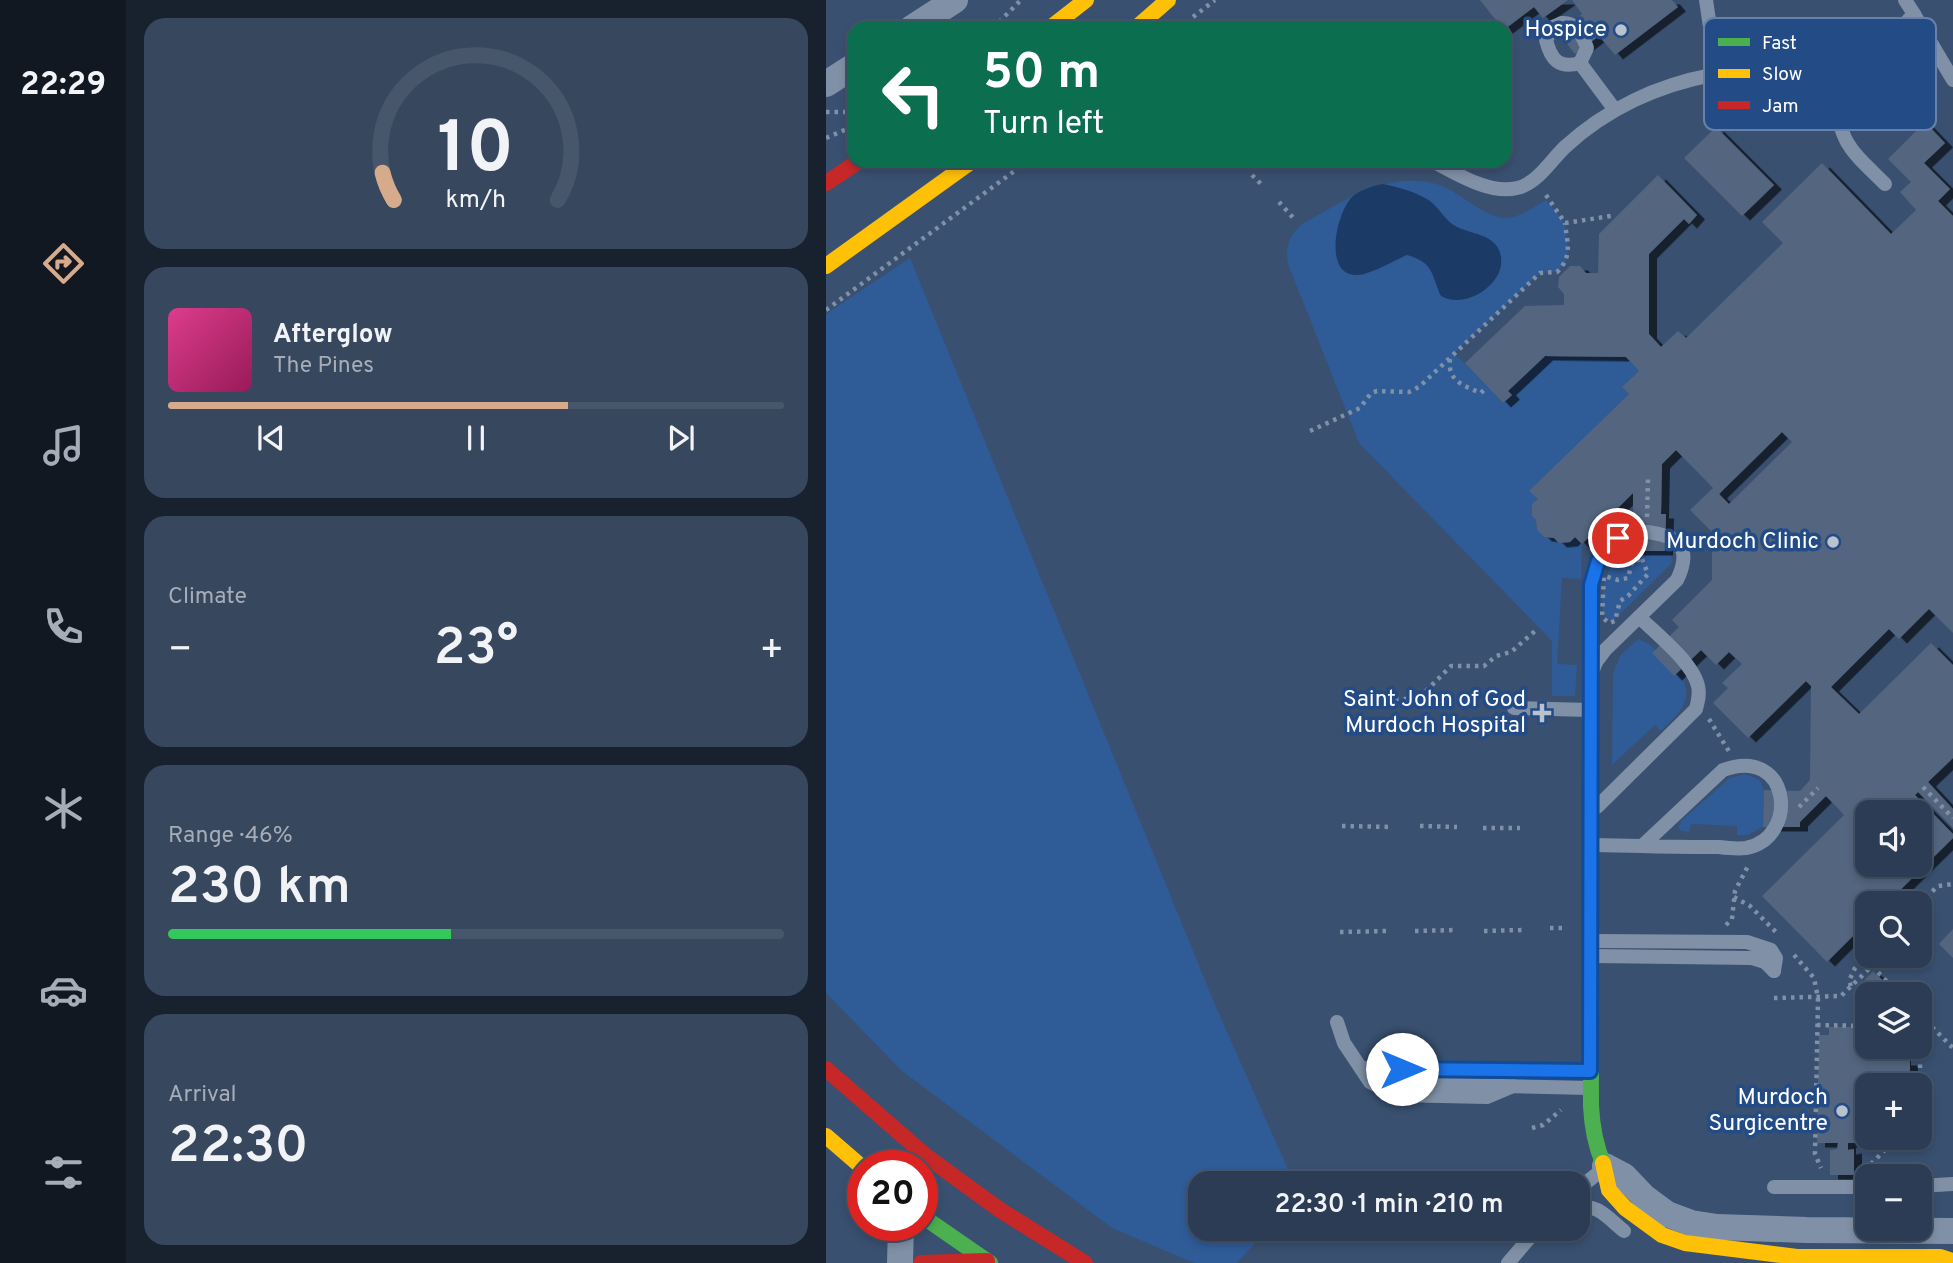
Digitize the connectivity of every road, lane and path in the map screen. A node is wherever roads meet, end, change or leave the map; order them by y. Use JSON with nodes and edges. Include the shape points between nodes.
{"nodes":[{"id":1,"x":955,"y":0,"type":"edge"},
{"id":2,"x":1021,"y":0,"type":"edge"},
{"id":3,"x":1086,"y":0,"type":"edge"},
{"id":4,"x":1168,"y":0,"type":"edge"},
{"id":5,"x":1706,"y":0,"type":"edge"},
{"id":6,"x":1905,"y":0,"type":"edge"},
{"id":7,"x":1914,"y":14,"type":"junction"},
{"id":8,"x":1709,"y":18,"type":"edge"},
{"id":9,"x":1910,"y":18,"type":"edge"},
{"id":10,"x":1916,"y":18,"type":"edge"},
{"id":11,"x":923,"y":21,"type":"edge"},
{"id":12,"x":1000,"y":21,"type":"edge"},
{"id":13,"x":1059,"y":21,"type":"edge"},
{"id":14,"x":1144,"y":21,"type":"edge"},
{"id":15,"x":1936,"y":51,"type":"edge"},
{"id":16,"x":1580,"y":63,"type":"dead end"},
{"id":17,"x":847,"y":70,"type":"edge"},
{"id":18,"x":1704,"y":77,"type":"edge"},
{"id":19,"x":1953,"y":80,"type":"edge"},
{"id":20,"x":826,"y":84,"type":"edge"},
{"id":21,"x":1615,"y":110,"type":"junction"},
{"id":22,"x":847,"y":111,"type":"edge"},
{"id":23,"x":826,"y":112,"type":"edge"},
{"id":24,"x":847,"y":129,"type":"edge"},
{"id":25,"x":1841,"y":130,"type":"edge"},
{"id":26,"x":826,"y":138,"type":"edge"},
{"id":27,"x":848,"y":168,"type":"edge"},
{"id":28,"x":962,"y":168,"type":"edge"},
{"id":29,"x":1019,"y":168,"type":"edge"},
{"id":30,"x":1448,"y":168,"type":"edge"},
{"id":31,"x":1252,"y":175,"type":"dead end"},
{"id":32,"x":826,"y":183,"type":"edge"},
{"id":33,"x":1261,"y":184,"type":"dead end"},
{"id":34,"x":1885,"y":184,"type":"dead end"},
{"id":35,"x":1546,"y":195,"type":"dead end"},
{"id":36,"x":1279,"y":202,"type":"dead end"},
{"id":37,"x":1611,"y":216,"type":"dead end"},
{"id":38,"x":1296,"y":221,"type":"dead end"},
{"id":39,"x":1565,"y":222,"type":"junction"},
{"id":40,"x":826,"y":267,"type":"edge"},
{"id":41,"x":826,"y":310,"type":"edge"},
{"id":42,"x":1450,"y":358,"type":"junction"},
{"id":43,"x":1488,"y":387,"type":"dead end"},
{"id":44,"x":1310,"y":430,"type":"dead end"},
{"id":45,"x":1647,"y":478,"type":"dead end"},
{"id":46,"x":1647,"y":532,"type":"junction"},
{"id":47,"x":1604,"y":576,"type":"joint"},
{"id":48,"x":1639,"y":617,"type":"junction"},
{"id":49,"x":1535,"y":631,"type":"dead end"},
{"id":50,"x":1590,"y":678,"type":"junction"},
{"id":51,"x":1380,"y":706,"type":"dead end"},
{"id":52,"x":1514,"y":708,"type":"dead end"},
{"id":53,"x":1590,"y":710,"type":"junction"},
{"id":54,"x":1707,"y":715,"type":"dead end"},
{"id":55,"x":1730,"y":754,"type":"dead end"},
{"id":56,"x":1923,"y":787,"type":"dead end"},
{"id":57,"x":1818,"y":788,"type":"dead end"},
{"id":58,"x":1782,"y":810,"type":"junction"},
{"id":59,"x":1591,"y":813,"type":"junction"},
{"id":60,"x":1953,"y":818,"type":"edge"},
{"id":61,"x":1342,"y":826,"type":"dead end"},
{"id":62,"x":1391,"y":827,"type":"dead end"},
{"id":63,"x":1420,"y":827,"type":"dead end"},
{"id":64,"x":1457,"y":827,"type":"dead end"},
{"id":65,"x":1483,"y":828,"type":"dead end"},
{"id":66,"x":1520,"y":828,"type":"dead end"},
{"id":67,"x":1590,"y":845,"type":"junction"},
{"id":68,"x":1642,"y":846,"type":"junction"},
{"id":69,"x":1753,"y":859,"type":"dead end"},
{"id":70,"x":1953,"y":884,"type":"edge"},
{"id":71,"x":1932,"y":892,"type":"edge"},
{"id":72,"x":1734,"y":897,"type":"junction"},
{"id":73,"x":1718,"y":928,"type":"dead end"},
{"id":74,"x":1455,"y":930,"type":"dead end"},
{"id":75,"x":1523,"y":930,"type":"dead end"},
{"id":76,"x":1387,"y":931,"type":"dead end"},
{"id":77,"x":1415,"y":931,"type":"dead end"},
{"id":78,"x":1484,"y":931,"type":"dead end"},
{"id":79,"x":1340,"y":932,"type":"dead end"},
{"id":80,"x":1780,"y":936,"type":"dead end"},
{"id":81,"x":1788,"y":945,"type":"dead end"},
{"id":82,"x":1591,"y":949,"type":"junction"},
{"id":83,"x":1855,"y":968,"type":"edge"},
{"id":84,"x":1856,"y":982,"type":"edge"},
{"id":85,"x":1887,"y":982,"type":"edge"},
{"id":86,"x":1855,"y":983,"type":"edge"},
{"id":87,"x":1852,"y":986,"type":"junction"},
{"id":88,"x":1774,"y":998,"type":"dead end"},
{"id":89,"x":1818,"y":998,"type":"junction"},
{"id":90,"x":1337,"y":1022,"type":"dead end"},
{"id":91,"x":1817,"y":1025,"type":"junction"},
{"id":92,"x":1855,"y":1026,"type":"edge"},
{"id":93,"x":1932,"y":1026,"type":"edge"},
{"id":94,"x":1953,"y":1048,"type":"edge"},
{"id":95,"x":826,"y":1069,"type":"edge"},
{"id":96,"x":1362,"y":1069,"type":"junction"},
{"id":97,"x":1402,"y":1069,"type":"junction"},
{"id":98,"x":1590,"y":1071,"type":"junction"},
{"id":99,"x":1513,"y":1086,"type":"junction"},
{"id":100,"x":1591,"y":1088,"type":"junction"},
{"id":101,"x":1568,"y":1106,"type":"dead end"},
{"id":102,"x":1532,"y":1128,"type":"dead end"},
{"id":103,"x":826,"y":1136,"type":"edge"},
{"id":104,"x":1886,"y":1150,"type":"edge"},
{"id":105,"x":847,"y":1154,"type":"edge"},
{"id":106,"x":1871,"y":1164,"type":"edge"},
{"id":107,"x":1605,"y":1167,"type":"junction"},
{"id":108,"x":1821,"y":1168,"type":"dead end"},
{"id":109,"x":1590,"y":1179,"type":"edge"},
{"id":110,"x":1953,"y":1184,"type":"edge"},
{"id":111,"x":1932,"y":1185,"type":"edge"},
{"id":112,"x":1774,"y":1187,"type":"dead end"},
{"id":113,"x":1855,"y":1187,"type":"edge"},
{"id":114,"x":1590,"y":1207,"type":"edge"},
{"id":115,"x":938,"y":1227,"type":"edge"},
{"id":116,"x":1953,"y":1231,"type":"edge"},
{"id":117,"x":1635,"y":1238,"type":"dead end"},
{"id":118,"x":901,"y":1241,"type":"edge"},
{"id":119,"x":1527,"y":1241,"type":"edge"},
{"id":120,"x":1712,"y":1248,"type":"junction"},
{"id":121,"x":1676,"y":1256,"type":"dead end"},
{"id":122,"x":1953,"y":1261,"type":"edge"},
{"id":123,"x":988,"y":1262,"type":"edge"},
{"id":124,"x":900,"y":1263,"type":"edge"},
{"id":125,"x":921,"y":1263,"type":"edge"},
{"id":126,"x":1085,"y":1263,"type":"edge"},
{"id":127,"x":1508,"y":1263,"type":"edge"}],
"edges":[{"from":1,"to":11,"type":"street"},
{"from":2,"to":12,"type":"path"},
{"from":3,"to":13,"type":"main road"},
{"from":4,"to":14,"type":"main road"},
{"from":5,"to":8,"type":"lane"},
{"from":6,"to":7,"type":"lane"},
{"from":7,"to":9,"type":"lane"},
{"from":7,"to":10,"type":"lane"},
{"from":15,"to":19,"type":"lane"},
{"from":16,"to":21,"type":"lane"},
{"from":17,"to":20,"type":"street"},
{"from":18,"to":21,"type":"lane","via":[[1645,95]]},
{"from":21,"to":30,"type":"lane","via":[[1566,146],[1530,183],[1518,188],[1490,187]]},
{"from":22,"to":23,"type":"path"},
{"from":24,"to":26,"type":"path"},
{"from":25,"to":34,"type":"lane","via":[[1846,145]]},
{"from":27,"to":32,"type":"main road"},
{"from":28,"to":40,"type":"main road"},
{"from":29,"to":41,"type":"path"},
{"from":31,"to":33,"type":"path"},
{"from":35,"to":39,"type":"path"},
{"from":36,"to":38,"type":"path"},
{"from":37,"to":39,"type":"path"},
{"from":39,"to":42,"type":"path","via":[[1566,262],[1557,272],[1540,273]]},
{"from":42,"to":43,"type":"path","via":[[1456,381],[1481,393]]},
{"from":42,"to":44,"type":"path","via":[[1419,387],[1409,392],[1377,391],[1360,408]]},
{"from":45,"to":46,"type":"path"},
{"from":46,"to":48,"type":"lane","via":[[1674,538],[1681,544],[1684,561],[1677,579]]},
{"from":46,"to":50,"type":"lane","via":[[1618,538],[1598,561],[1591,585]]},
{"from":47,"to":47,"type":"path","via":[[1602,617],[1609,623],[1615,621],[1620,601],[1648,574],[1642,559],[1632,562],[1628,578]]},
{"from":48,"to":50,"type":"lane","via":[[1605,650]]},
{"from":48,"to":59,"type":"lane","via":[[1693,671],[1699,697],[1696,709]]},
{"from":49,"to":51,"type":"path","via":[[1511,652],[1484,666],[1451,666],[1418,699],[1392,699]]},
{"from":50,"to":53,"type":"main road"},
{"from":52,"to":53,"type":"lane"},
{"from":53,"to":59,"type":"main road"},
{"from":54,"to":55,"type":"path"},
{"from":56,"to":60,"type":"path"},
{"from":57,"to":58,"type":"path","via":[[1795,811]]},
{"from":58,"to":68,"type":"lane","via":[[1776,826],[1747,848]]},
{"from":58,"to":68,"type":"lane","via":[[1774,779],[1757,768],[1736,766],[1724,770]]},
{"from":59,"to":67,"type":"main road"},
{"from":61,"to":62,"type":"path"},
{"from":63,"to":64,"type":"path"},
{"from":65,"to":66,"type":"path"},
{"from":67,"to":68,"type":"lane"},
{"from":67,"to":82,"type":"main road"},
{"from":69,"to":72,"type":"path"},
{"from":70,"to":71,"type":"path"},
{"from":72,"to":73,"type":"path","via":[[1732,919]]},
{"from":72,"to":80,"type":"path"},
{"from":74,"to":77,"type":"path"},
{"from":75,"to":78,"type":"path"},
{"from":76,"to":79,"type":"path"},
{"from":81,"to":89,"type":"path","via":[[1814,978]]},
{"from":82,"to":82,"type":"lane","via":[[1747,942],[1771,950],[1776,958],[1774,971],[1752,958]]},
{"from":82,"to":98,"type":"main road"},
{"from":83,"to":87,"type":"path","via":[[1850,974]]},
{"from":84,"to":85,"type":"path","via":[[1872,966]]},
{"from":86,"to":87,"type":"path"},
{"from":87,"to":89,"type":"path","via":[[1841,996]]},
{"from":88,"to":89,"type":"path"},
{"from":89,"to":91,"type":"path"},
{"from":90,"to":96,"type":"lane","via":[[1344,1043]]},
{"from":91,"to":92,"type":"path"},
{"from":91,"to":108,"type":"path","via":[[1815,1154]]},
{"from":93,"to":94,"type":"path"},
{"from":95,"to":126,"type":"main road","via":[[926,1156]]},
{"from":96,"to":97,"type":"lane"},
{"from":96,"to":99,"type":"lane","via":[[1370,1082],[1395,1095],[1487,1097]]},
{"from":97,"to":98,"type":"lane"},
{"from":97,"to":99,"type":"lane","via":[[1406,1079],[1415,1084]]},
{"from":98,"to":100,"type":"main road"},
{"from":99,"to":100,"type":"lane"},
{"from":100,"to":107,"type":"main road","via":[[1592,1127]]},
{"from":101,"to":102,"type":"path"},
{"from":103,"to":105,"type":"main road"},
{"from":104,"to":106,"type":"path"},
{"from":107,"to":109,"type":"lane"},
{"from":107,"to":116,"type":"street","via":[[1624,1177],[1667,1214],[1691,1223]]},
{"from":107,"to":120,"type":"main road","via":[[1609,1191],[1643,1224],[1685,1243]]},
{"from":110,"to":111,"type":"lane"},
{"from":112,"to":113,"type":"lane"},
{"from":114,"to":117,"type":"lane"},
{"from":115,"to":123,"type":"main road"},
{"from":118,"to":124,"type":"street"},
{"from":119,"to":127,"type":"lane"},
{"from":120,"to":121,"type":"lane","via":[[1687,1259]]},
{"from":120,"to":122,"type":"main road"},
{"from":123,"to":125,"type":"main road"}]}
